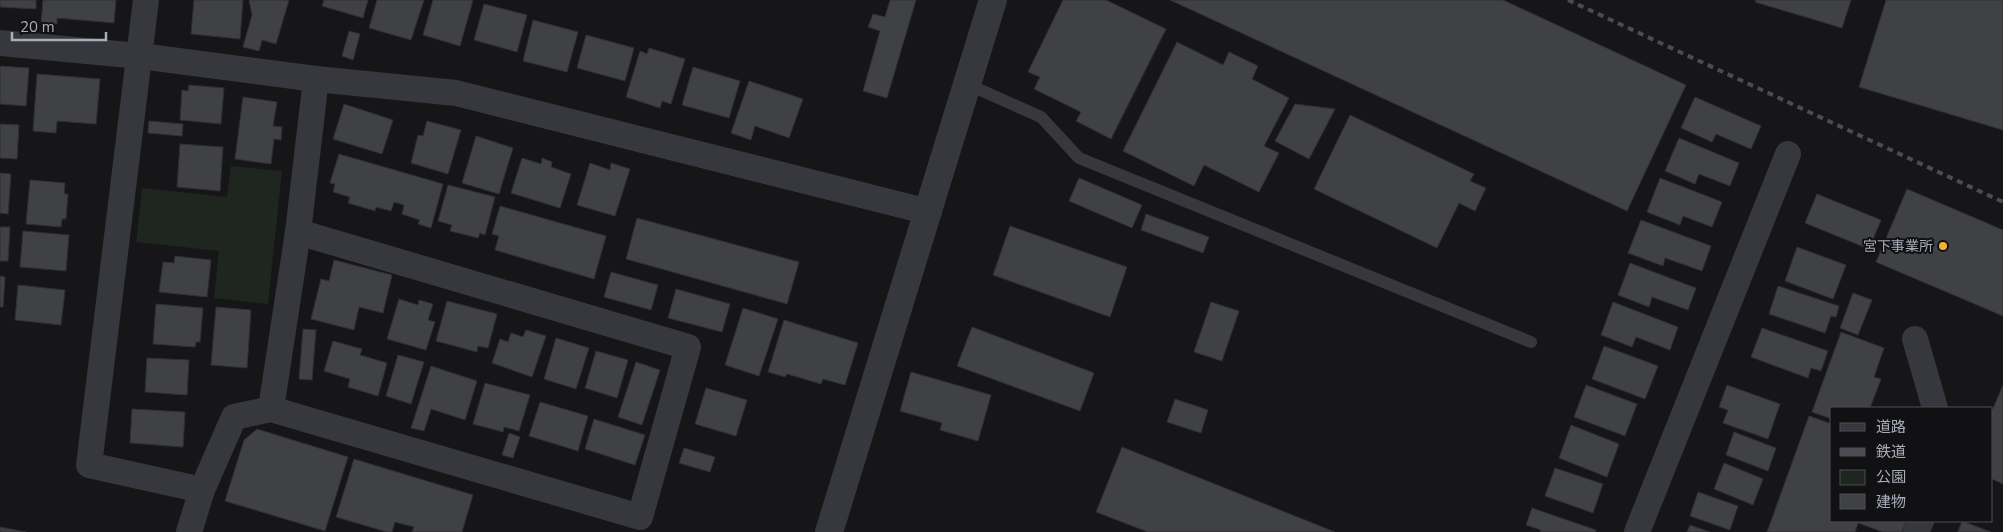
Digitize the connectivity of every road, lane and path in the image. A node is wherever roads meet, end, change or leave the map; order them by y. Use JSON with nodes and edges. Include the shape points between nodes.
{"nodes":[{"id":1,"x":146,"y":0,"type":"edge"},
{"id":2,"x":989,"y":3,"type":"edge"},
{"id":3,"x":0,"y":43,"type":"edge"},
{"id":4,"x":140,"y":56,"type":"junction"},
{"id":5,"x":316,"y":79,"type":"junction"},
{"id":6,"x":967,"y":84,"type":"junction"},
{"id":7,"x":1788,"y":154,"type":"dead end"},
{"id":8,"x":929,"y":212,"type":"junction"},
{"id":9,"x":298,"y":232,"type":"junction"},
{"id":10,"x":1915,"y":340,"type":"dead end"},
{"id":11,"x":1531,"y":342,"type":"dead end"},
{"id":12,"x":1935,"y":407,"type":"edge"},
{"id":13,"x":271,"y":409,"type":"junction"},
{"id":14,"x":202,"y":490,"type":"junction"},
{"id":15,"x":189,"y":532,"type":"edge"},
{"id":16,"x":829,"y":532,"type":"edge"},
{"id":17,"x":1636,"y":532,"type":"edge"}],
"edges":[{"from":1,"to":4,"type":"street"},
{"from":2,"to":6,"type":"street"},
{"from":3,"to":4,"type":"street"},
{"from":4,"to":5,"type":"street"},
{"from":4,"to":14,"type":"street","via":[[90,465]]},
{"from":5,"to":8,"type":"street","via":[[456,94]]},
{"from":5,"to":9,"type":"street"},
{"from":6,"to":8,"type":"street"},
{"from":6,"to":11,"type":"lane","via":[[1041,118],[1079,158]]},
{"from":7,"to":17,"type":"street"},
{"from":8,"to":16,"type":"street"},
{"from":9,"to":13,"type":"street"},
{"from":9,"to":13,"type":"street","via":[[688,347],[640,517]]},
{"from":10,"to":12,"type":"street"},
{"from":13,"to":14,"type":"street","via":[[234,417]]},
{"from":14,"to":15,"type":"street"}]}
